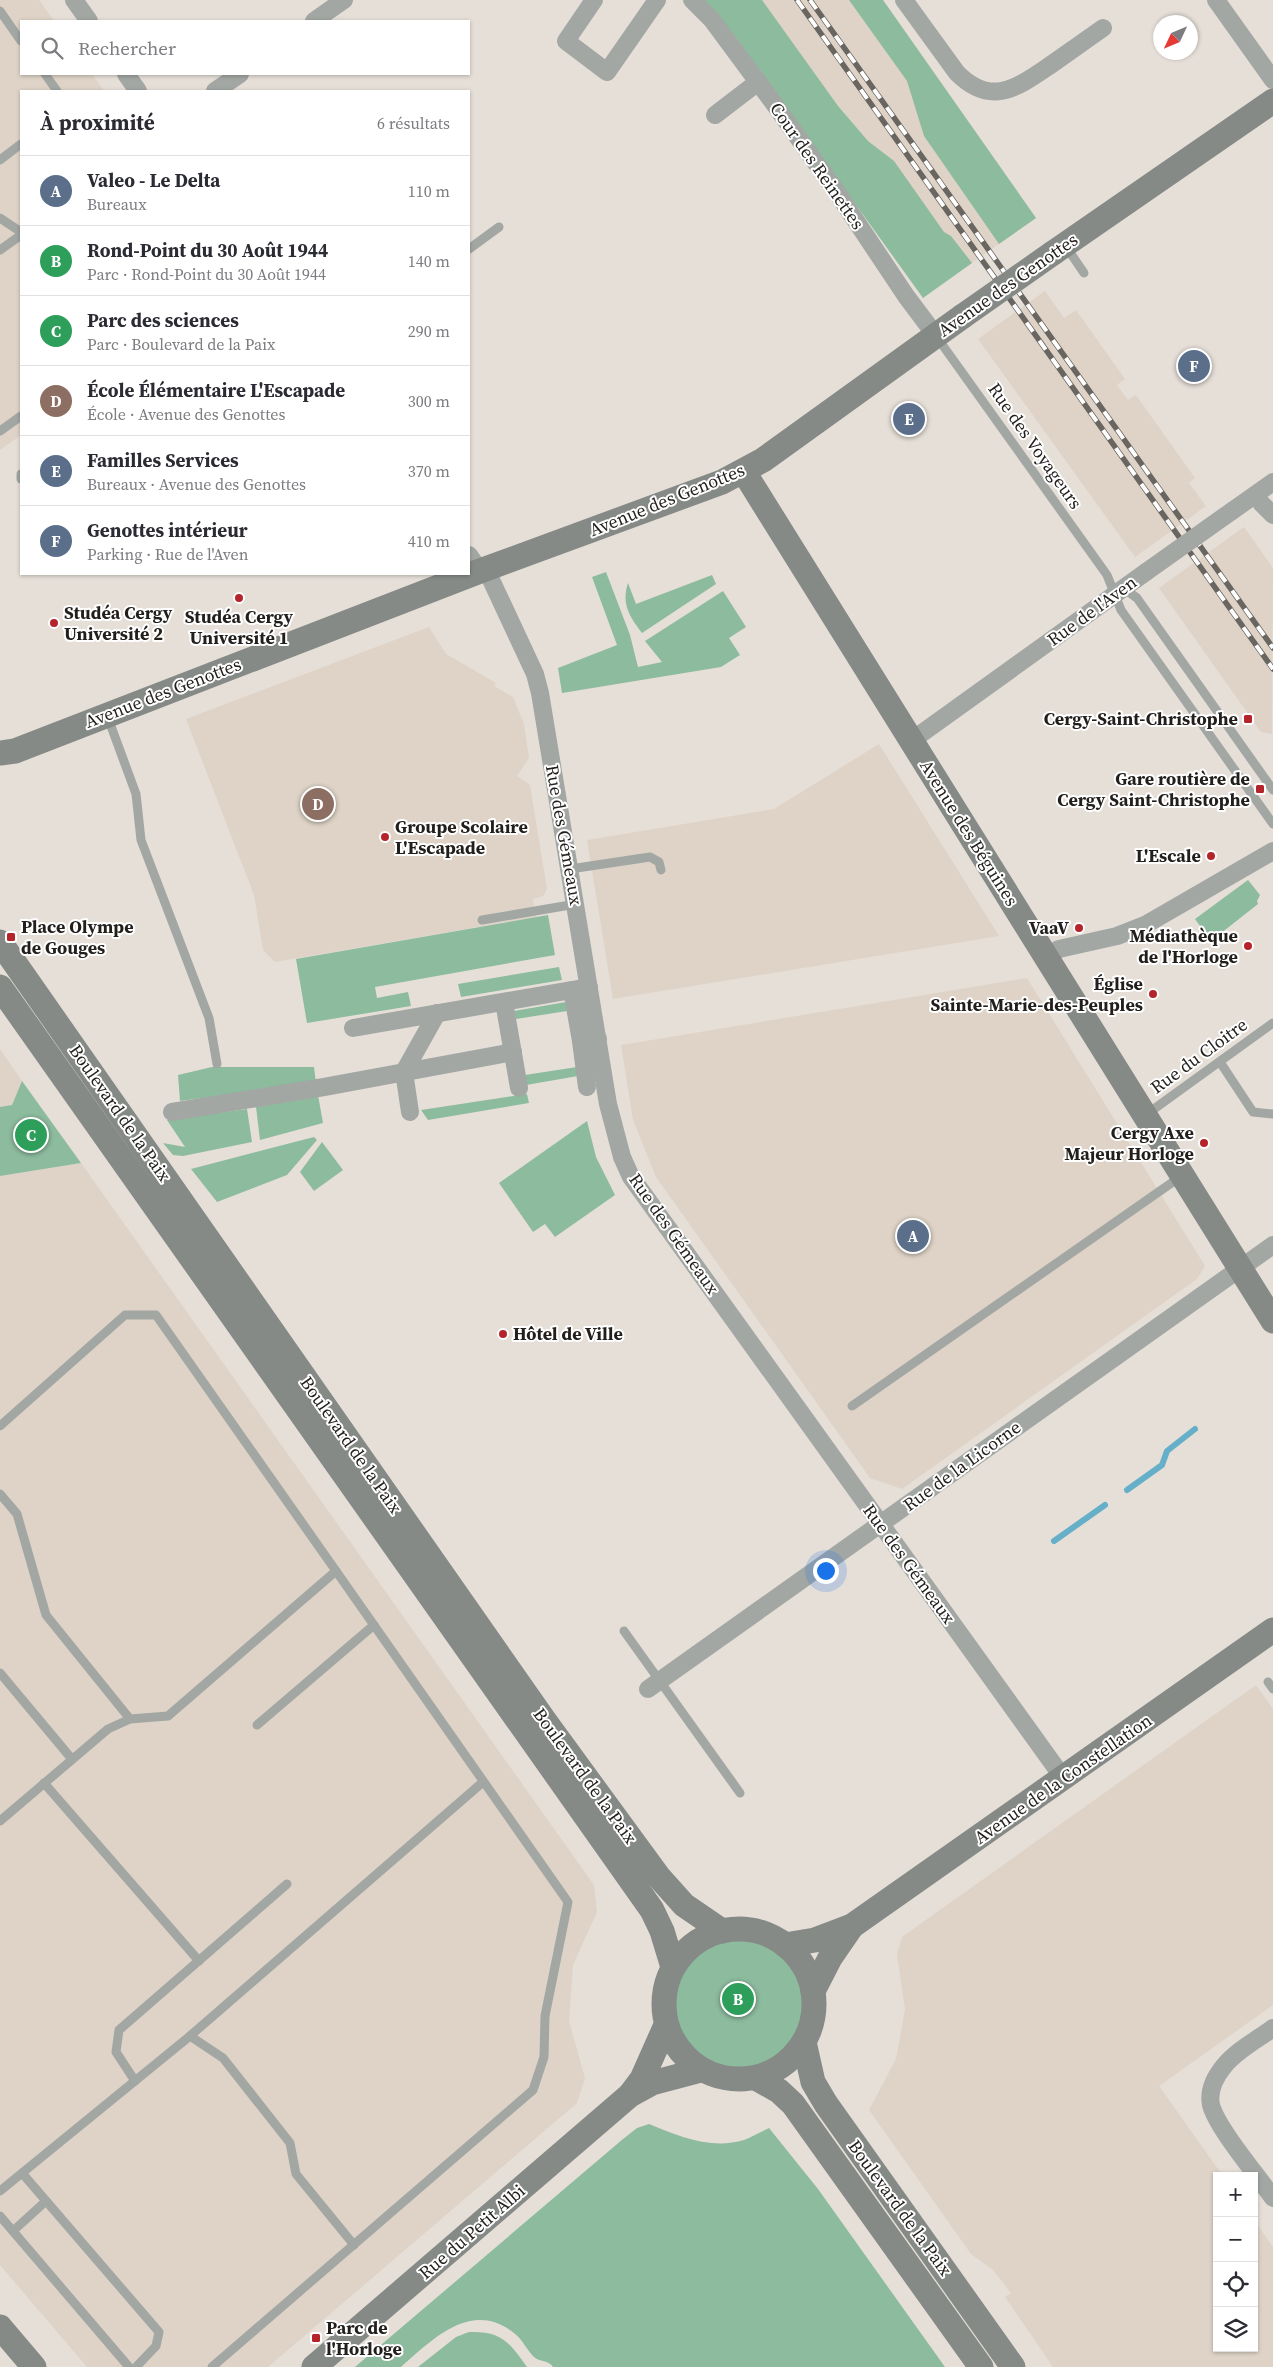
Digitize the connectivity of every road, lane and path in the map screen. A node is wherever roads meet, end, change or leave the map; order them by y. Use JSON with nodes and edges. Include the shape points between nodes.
{"nodes":[{"id":1,"x":74,"y":0,"type":"edge"},
{"id":2,"x":344,"y":0,"type":"edge"},
{"id":3,"x":594,"y":0,"type":"edge"},
{"id":4,"x":658,"y":0,"type":"edge"},
{"id":5,"x":692,"y":0,"type":"edge"},
{"id":6,"x":904,"y":0,"type":"edge"},
{"id":7,"x":1216,"y":0,"type":"edge"},
{"id":8,"x":0,"y":11,"type":"edge"},
{"id":9,"x":88,"y":20,"type":"edge"},
{"id":10,"x":315,"y":20,"type":"edge"},
{"id":11,"x":1103,"y":28,"type":"dead end"},
{"id":12,"x":20,"y":40,"type":"edge"},
{"id":13,"x":46,"y":75,"type":"edge"},
{"id":14,"x":127,"y":75,"type":"edge"},
{"id":15,"x":239,"y":75,"type":"edge"},
{"id":16,"x":1273,"y":80,"type":"edge"},
{"id":17,"x":758,"y":82,"type":"junction"},
{"id":18,"x":56,"y":90,"type":"edge"},
{"id":19,"x":137,"y":90,"type":"edge"},
{"id":20,"x":216,"y":90,"type":"edge"},
{"id":21,"x":1273,"y":100,"type":"edge"},
{"id":22,"x":715,"y":115,"type":"dead end"},
{"id":23,"x":20,"y":145,"type":"edge"},
{"id":24,"x":0,"y":160,"type":"edge"},
{"id":25,"x":0,"y":218,"type":"edge"},
{"id":26,"x":499,"y":227,"type":"dead end"},
{"id":27,"x":20,"y":232,"type":"edge"},
{"id":28,"x":20,"y":234,"type":"edge"},
{"id":29,"x":470,"y":248,"type":"edge"},
{"id":30,"x":1059,"y":249,"type":"junction"},
{"id":31,"x":0,"y":250,"type":"edge"},
{"id":32,"x":1084,"y":273,"type":"dead end"},
{"id":33,"x":936,"y":336,"type":"junction"},
{"id":34,"x":20,"y":417,"type":"edge"},
{"id":35,"x":0,"y":431,"type":"edge"},
{"id":36,"x":744,"y":472,"type":"junction"},
{"id":37,"x":1273,"y":482,"type":"edge"},
{"id":38,"x":478,"y":565,"type":"edge"},
{"id":39,"x":453,"y":575,"type":"edge"},
{"id":40,"x":1119,"y":591,"type":"junction"},
{"id":41,"x":107,"y":715,"type":"junction"},
{"id":42,"x":911,"y":741,"type":"junction"},
{"id":43,"x":5,"y":756,"type":"edge"},
{"id":44,"x":1273,"y":790,"type":"edge"},
{"id":45,"x":1273,"y":824,"type":"edge"},
{"id":46,"x":1273,"y":851,"type":"edge"},
{"id":47,"x":570,"y":870,"type":"junction"},
{"id":48,"x":661,"y":870,"type":"dead end"},
{"id":49,"x":576,"y":904,"type":"junction"},
{"id":50,"x":482,"y":920,"type":"dead end"},
{"id":51,"x":0,"y":942,"type":"edge"},
{"id":52,"x":1051,"y":954,"type":"junction"},
{"id":53,"x":0,"y":987,"type":"edge"},
{"id":54,"x":589,"y":987,"type":"junction"},
{"id":55,"x":572,"y":990,"type":"junction"},
{"id":56,"x":504,"y":1002,"type":"junction"},
{"id":57,"x":437,"y":1013,"type":"junction"},
{"id":58,"x":1273,"y":1023,"type":"edge"},
{"id":59,"x":353,"y":1028,"type":"dead end"},
{"id":60,"x":590,"y":1040,"type":"junction"},
{"id":61,"x":513,"y":1052,"type":"junction"},
{"id":62,"x":1220,"y":1062,"type":"junction"},
{"id":63,"x":217,"y":1064,"type":"dead end"},
{"id":64,"x":404,"y":1072,"type":"junction"},
{"id":65,"x":587,"y":1087,"type":"dead end"},
{"id":66,"x":519,"y":1088,"type":"dead end"},
{"id":67,"x":172,"y":1112,"type":"dead end"},
{"id":68,"x":410,"y":1112,"type":"dead end"},
{"id":69,"x":1273,"y":1114,"type":"edge"},
{"id":70,"x":1145,"y":1115,"type":"junction"},
{"id":71,"x":1182,"y":1176,"type":"junction"},
{"id":72,"x":1273,"y":1245,"type":"edge"},
{"id":73,"x":1240,"y":1267,"type":"junction"},
{"id":74,"x":1273,"y":1321,"type":"edge"},
{"id":75,"x":852,"y":1406,"type":"dead end"},
{"id":76,"x":0,"y":1426,"type":"edge"},
{"id":77,"x":0,"y":1494,"type":"edge"},
{"id":78,"x":880,"y":1524,"type":"junction"},
{"id":79,"x":336,"y":1571,"type":"junction"},
{"id":80,"x":374,"y":1625,"type":"junction"},
{"id":81,"x":1273,"y":1630,"type":"edge"},
{"id":82,"x":624,"y":1631,"type":"dead end"},
{"id":83,"x":0,"y":1672,"type":"edge"},
{"id":84,"x":654,"y":1685,"type":"junction"},
{"id":85,"x":130,"y":1719,"type":"junction"},
{"id":86,"x":257,"y":1725,"type":"dead end"},
{"id":87,"x":71,"y":1758,"type":"junction"},
{"id":88,"x":1064,"y":1779,"type":"junction"},
{"id":89,"x":44,"y":1782,"type":"junction"},
{"id":90,"x":483,"y":1782,"type":"junction"},
{"id":91,"x":740,"y":1793,"type":"dead end"},
{"id":92,"x":0,"y":1821,"type":"edge"},
{"id":93,"x":287,"y":1884,"type":"dead end"},
{"id":94,"x":852,"y":1926,"type":"junction"},
{"id":95,"x":722,"y":1931,"type":"junction"},
{"id":96,"x":785,"y":1945,"type":"junction"},
{"id":97,"x":199,"y":1961,"type":"junction"},
{"id":98,"x":673,"y":1967,"type":"junction"},
{"id":99,"x":813,"y":1991,"type":"junction"},
{"id":100,"x":666,"y":2025,"type":"junction"},
{"id":101,"x":1273,"y":2028,"type":"edge"},
{"id":102,"x":190,"y":2036,"type":"junction"},
{"id":103,"x":804,"y":2042,"type":"junction"},
{"id":104,"x":701,"y":2070,"type":"junction"},
{"id":105,"x":756,"y":2078,"type":"junction"},
{"id":106,"x":135,"y":2081,"type":"junction"},
{"id":107,"x":630,"y":2095,"type":"junction"},
{"id":108,"x":22,"y":2173,"type":"junction"},
{"id":109,"x":0,"y":2191,"type":"edge"},
{"id":110,"x":1273,"y":2198,"type":"edge"},
{"id":111,"x":46,"y":2201,"type":"junction"},
{"id":112,"x":0,"y":2216,"type":"edge"},
{"id":113,"x":13,"y":2231,"type":"junction"},
{"id":114,"x":354,"y":2245,"type":"junction"},
{"id":115,"x":0,"y":2327,"type":"edge"},
{"id":116,"x":34,"y":2367,"type":"edge"},
{"id":117,"x":129,"y":2367,"type":"edge"},
{"id":118,"x":136,"y":2367,"type":"edge"},
{"id":119,"x":212,"y":2367,"type":"edge"},
{"id":120,"x":314,"y":2367,"type":"edge"},
{"id":121,"x":981,"y":2367,"type":"edge"},
{"id":122,"x":1013,"y":2367,"type":"edge"}],
"edges":[{"from":1,"to":9,"type":"street"},
{"from":2,"to":10,"type":"street"},
{"from":3,"to":4,"type":"street","via":[[566,40],[607,72]]},
{"from":5,"to":17,"type":"street","name":"Cour des Reinettes","via":[[712,20]]},
{"from":6,"to":11,"type":"street","via":[[957,73],[967,84],[981,90],[996,92],[1018,88]]},
{"from":7,"to":16,"type":"street"},
{"from":8,"to":12,"type":"lane"},
{"from":13,"to":18,"type":"lane"},
{"from":14,"to":19,"type":"street"},
{"from":15,"to":20,"type":"street"},
{"from":17,"to":22,"type":"street"},
{"from":17,"to":33,"type":"street","name":"Cour des Reinettes"},
{"from":21,"to":30,"type":"street","name":"Avenue des Genottes"},
{"from":23,"to":24,"type":"lane"},
{"from":25,"to":27,"type":"lane"},
{"from":26,"to":29,"type":"lane"},
{"from":28,"to":31,"type":"lane"},
{"from":30,"to":32,"type":"lane"},
{"from":30,"to":33,"type":"street","name":"Avenue des Genottes","bridge":true},
{"from":33,"to":36,"type":"street","name":"Avenue des Genottes"},
{"from":33,"to":40,"type":"lane","name":"Rue des Voyageurs"},
{"from":34,"to":35,"type":"lane"},
{"from":36,"to":38,"type":"street","name":"Avenue des Genottes","via":[[715,485]]},
{"from":36,"to":42,"type":"street","name":"Avenue des Béguines"},
{"from":37,"to":40,"type":"street","name":"Rue de l'Aven","bridge":true},
{"from":38,"to":47,"type":"street","name":"Rue des Gémeaux","via":[[535,674]]},
{"from":39,"to":41,"type":"street","name":"Avenue des Genottes"},
{"from":40,"to":42,"type":"street","name":"Rue de l'Aven"},
{"from":40,"to":44,"type":"lane","name":"Rue des Voyageurs","via":[[1137,598]]},
{"from":40,"to":45,"type":"lane","name":"Rue des Voyageurs","via":[[1120,610]]},
{"from":41,"to":43,"type":"street","name":"Avenue des Genottes"},
{"from":41,"to":63,"type":"lane","via":[[136,794],[141,840],[209,1018]]},
{"from":42,"to":52,"type":"street","name":"Avenue des Béguines"},
{"from":46,"to":52,"type":"street","via":[[1145,925]]},
{"from":47,"to":48,"type":"lane","via":[[650,857],[659,862]]},
{"from":47,"to":49,"type":"street","name":"Rue des Gémeaux"},
{"from":49,"to":50,"type":"lane"},
{"from":49,"to":54,"type":"street","name":"Rue des Gémeaux"},
{"from":51,"to":95,"type":"street","name":"Boulevard de la Paix","via":[[590,1783],[671,1892],[697,1916]]},
{"from":52,"to":70,"type":"street","name":"Avenue des Béguines"},
{"from":53,"to":98,"type":"street","name":"Boulevard de la Paix","via":[[652,1910]]},
{"from":54,"to":55,"type":"street"},
{"from":54,"to":60,"type":"street","name":"Rue des Gémeaux"},
{"from":55,"to":56,"type":"street"},
{"from":55,"to":60,"type":"street"},
{"from":56,"to":57,"type":"street"},
{"from":56,"to":61,"type":"street"},
{"from":57,"to":59,"type":"street"},
{"from":57,"to":64,"type":"street"},
{"from":58,"to":62,"type":"lane","name":"Rue du Cloitre"},
{"from":60,"to":65,"type":"street"},
{"from":60,"to":78,"type":"street","name":"Rue des Gémeaux","via":[[622,1157],[631,1176]]},
{"from":61,"to":64,"type":"street"},
{"from":61,"to":66,"type":"street"},
{"from":62,"to":69,"type":"lane","via":[[1253,1112]]},
{"from":62,"to":70,"type":"lane","name":"Rue du Cloitre"},
{"from":64,"to":67,"type":"street"},
{"from":64,"to":68,"type":"street"},
{"from":70,"to":71,"type":"street","name":"Avenue des Béguines"},
{"from":71,"to":73,"type":"street","name":"Avenue des Béguines"},
{"from":71,"to":75,"type":"lane"},
{"from":72,"to":73,"type":"street","name":"Rue de la Licorne"},
{"from":73,"to":74,"type":"street","name":"Avenue des Béguines"},
{"from":73,"to":78,"type":"street","name":"Rue de la Licorne"},
{"from":76,"to":79,"type":"lane","via":[[125,1315],[156,1315]]},
{"from":77,"to":85,"type":"lane","via":[[17,1514],[46,1615]]},
{"from":78,"to":84,"type":"street","name":"Rue de la Licorne"},
{"from":78,"to":88,"type":"street","name":"Rue des Gémeaux"},
{"from":79,"to":80,"type":"lane"},
{"from":79,"to":85,"type":"lane","via":[[168,1716]]},
{"from":80,"to":86,"type":"lane"},
{"from":80,"to":90,"type":"lane"},
{"from":81,"to":88,"type":"street","name":"Avenue de la Constellation"},
{"from":82,"to":84,"type":"lane"},
{"from":83,"to":87,"type":"lane"},
{"from":84,"to":91,"type":"lane"},
{"from":85,"to":87,"type":"lane","via":[[108,1728]]},
{"from":87,"to":89,"type":"lane"},
{"from":88,"to":94,"type":"street","name":"Avenue de la Constellation"},
{"from":89,"to":92,"type":"lane"},
{"from":89,"to":97,"type":"lane"},
{"from":90,"to":102,"type":"lane"},
{"from":90,"to":114,"type":"lane","via":[[568,1902],[545,2016],[544,2057],[534,2090]]},
{"from":93,"to":97,"type":"lane"},
{"from":94,"to":96,"type":"street","name":"Avenue de la Constellation","via":[[815,1940]]},
{"from":94,"to":99,"type":"street","name":"Avenue de la Constellation"},
{"from":95,"to":96,"type":"street","via":[[755,1930]]},
{"from":95,"to":98,"type":"street","via":[[694,1944]]},
{"from":96,"to":99,"type":"street","via":[[805,1969]]},
{"from":97,"to":106,"type":"lane","via":[[119,2030],[116,2052]]},
{"from":98,"to":100,"type":"street","via":[[664,1995]]},
{"from":99,"to":103,"type":"street","via":[[812,2023]]},
{"from":100,"to":104,"type":"street","via":[[679,2051]]},
{"from":100,"to":107,"type":"street","name":"Rue du Petit Albi","via":[[642,2079]]},
{"from":101,"to":110,"type":"street","via":[[1225,2065],[1210,2092],[1221,2125]]},
{"from":102,"to":106,"type":"lane"},
{"from":102,"to":114,"type":"lane","via":[[223,2058],[284,2135],[290,2143],[296,2174]]},
{"from":103,"to":105,"type":"street","via":[[787,2062]]},
{"from":103,"to":122,"type":"street","name":"Boulevard de la Paix","via":[[814,2082],[826,2104]]},
{"from":104,"to":105,"type":"street","via":[[732,2080]]},
{"from":104,"to":107,"type":"street","name":"Rue du Petit Albi","via":[[652,2083]]},
{"from":105,"to":121,"type":"street","name":"Boulevard de la Paix","via":[[779,2091],[793,2104]]},
{"from":106,"to":108,"type":"lane"},
{"from":107,"to":120,"type":"street","name":"Rue du Petit Albi"},
{"from":108,"to":109,"type":"lane"},
{"from":108,"to":111,"type":"lane"},
{"from":111,"to":113,"type":"lane"},
{"from":111,"to":118,"type":"lane","via":[[159,2332],[156,2346]]},
{"from":112,"to":113,"type":"lane"},
{"from":113,"to":117,"type":"lane"},
{"from":114,"to":119,"type":"lane"},
{"from":115,"to":116,"type":"street"}]}
